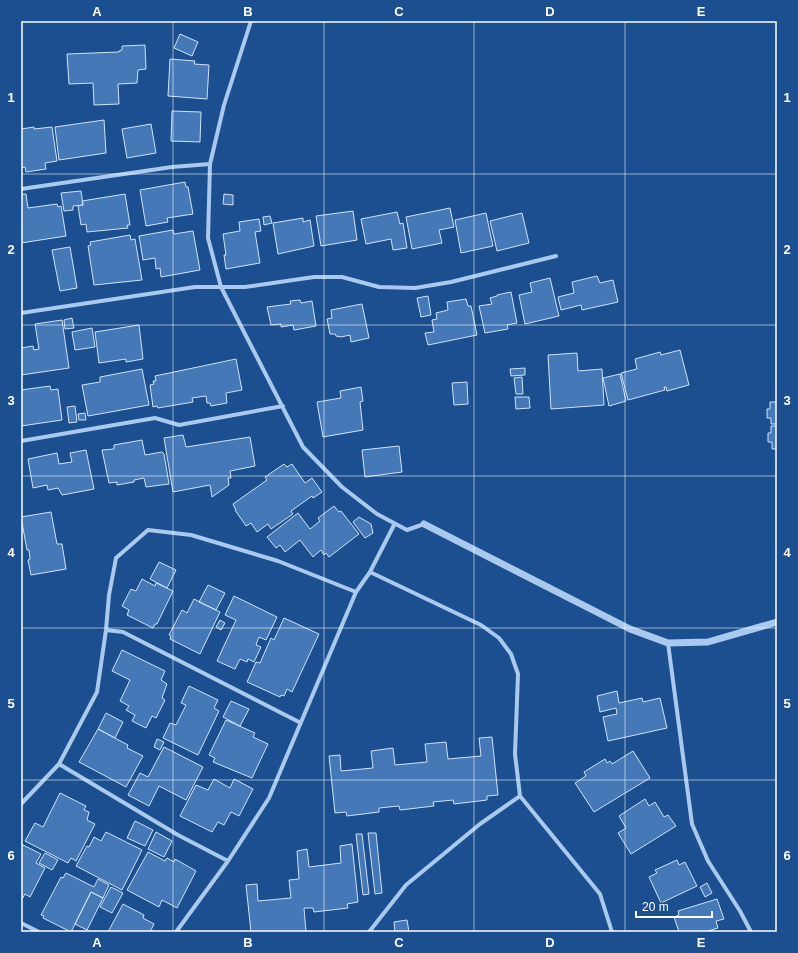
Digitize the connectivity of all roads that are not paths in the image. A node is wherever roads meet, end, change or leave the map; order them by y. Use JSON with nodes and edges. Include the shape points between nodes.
{"nodes":[{"id":1,"x":251,"y":21,"type":"edge"},
{"id":2,"x":210,"y":164,"type":"junction"},
{"id":3,"x":21,"y":189,"type":"edge"},
{"id":4,"x":556,"y":256,"type":"dead end"},
{"id":5,"x":221,"y":287,"type":"junction"},
{"id":6,"x":21,"y":313,"type":"edge"},
{"id":7,"x":283,"y":406,"type":"junction"},
{"id":8,"x":21,"y":441,"type":"edge"},
{"id":9,"x":424,"y":524,"type":"joint"},
{"id":10,"x":394,"y":525,"type":"junction"},
{"id":11,"x":370,"y":572,"type":"junction"},
{"id":12,"x":356,"y":592,"type":"junction"},
{"id":13,"x":777,"y":622,"type":"edge"},
{"id":14,"x":106,"y":630,"type":"junction"},
{"id":15,"x":668,"y":643,"type":"junction"},
{"id":16,"x":300,"y":722,"type":"junction"},
{"id":17,"x":59,"y":764,"type":"junction"},
{"id":18,"x":520,"y":796,"type":"junction"},
{"id":19,"x":21,"y":804,"type":"edge"},
{"id":20,"x":228,"y":861,"type":"junction"},
{"id":21,"x":21,"y":922,"type":"edge"},
{"id":22,"x":39,"y":932,"type":"edge"},
{"id":23,"x":176,"y":932,"type":"edge"},
{"id":24,"x":369,"y":932,"type":"edge"},
{"id":25,"x":612,"y":932,"type":"edge"},
{"id":26,"x":751,"y":932,"type":"edge"}],
"edges":[{"from":1,"to":2,"type":"street","via":[[224,105]]},
{"from":2,"to":3,"type":"street","via":[[172,167]]},
{"from":2,"to":5,"type":"street","via":[[208,238]]},
{"from":4,"to":5,"type":"street","via":[[451,282],[415,288],[379,287],[342,278],[314,277],[245,287]]},
{"from":5,"to":6,"type":"street","via":[[195,287]]},
{"from":5,"to":7,"type":"street"},
{"from":7,"to":8,"type":"street","via":[[179,425],[155,418]]},
{"from":7,"to":10,"type":"street","via":[[303,447],[342,487]]},
{"from":9,"to":10,"type":"street","via":[[407,530]]},
{"from":9,"to":15,"type":"street","via":[[630,630]]},
{"from":10,"to":11,"type":"street"},
{"from":11,"to":12,"type":"street"},
{"from":11,"to":18,"type":"street","via":[[481,625],[499,638],[512,654],[518,674],[515,754]]},
{"from":12,"to":14,"type":"street","via":[[278,561],[191,535],[148,530],[116,558]]},
{"from":12,"to":16,"type":"street"},
{"from":13,"to":15,"type":"street","via":[[708,642]]},
{"from":14,"to":16,"type":"street","via":[[122,632]]},
{"from":14,"to":17,"type":"street","via":[[97,692]]},
{"from":15,"to":26,"type":"street","via":[[692,824],[708,862],[740,910]]},
{"from":16,"to":20,"type":"street","via":[[268,798]]},
{"from":17,"to":19,"type":"street"},
{"from":17,"to":20,"type":"street","via":[[178,835]]},
{"from":18,"to":24,"type":"street","via":[[480,824],[406,885]]},
{"from":18,"to":25,"type":"street","via":[[600,894]]},
{"from":20,"to":23,"type":"street"},
{"from":21,"to":22,"type":"street"}]}
